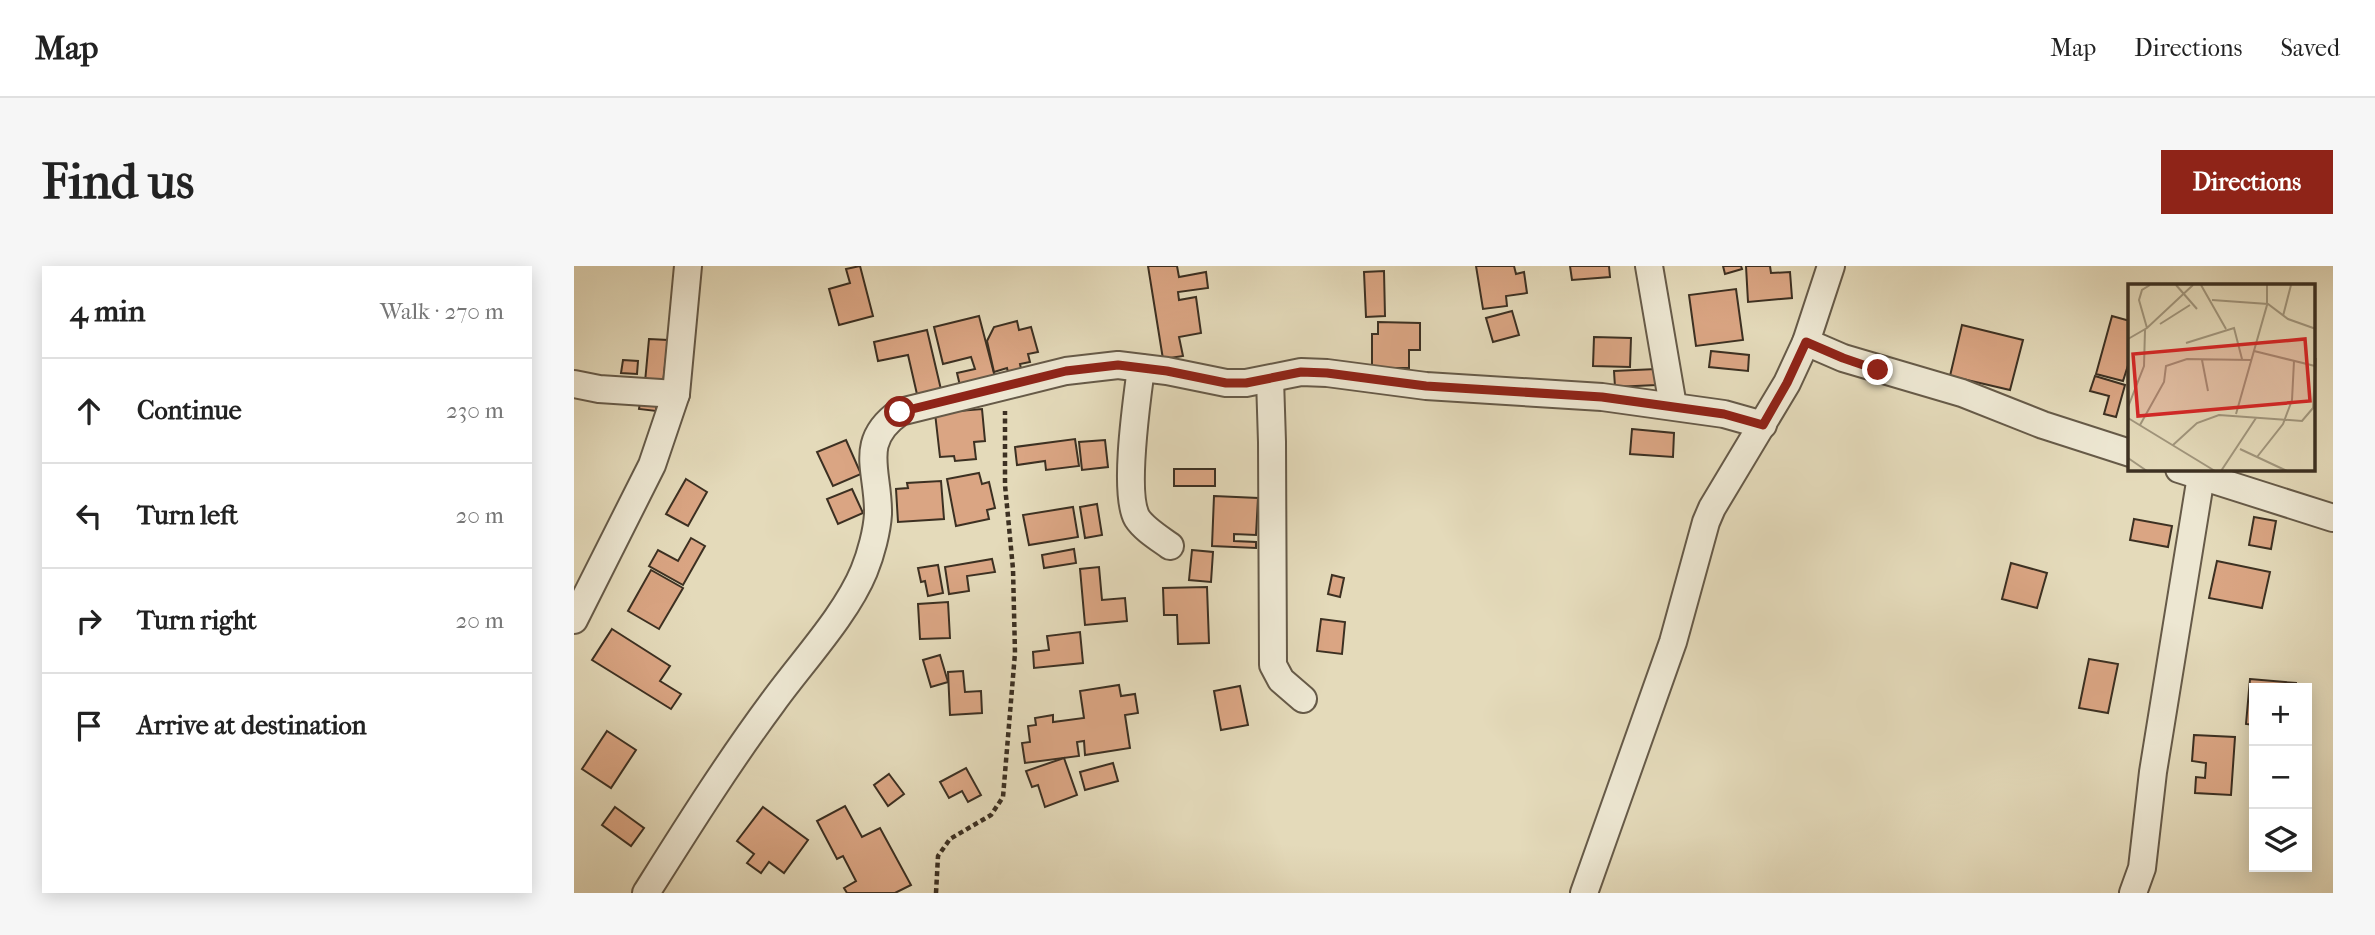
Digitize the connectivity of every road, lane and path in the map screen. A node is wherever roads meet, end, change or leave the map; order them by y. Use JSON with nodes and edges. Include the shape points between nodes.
{"nodes":[{"id":1,"x":688,"y":266,"type":"edge"},
{"id":2,"x":1649,"y":266,"type":"edge"},
{"id":3,"x":1831,"y":266,"type":"edge"},
{"id":4,"x":1806,"y":342,"type":"junction"},
{"id":5,"x":1141,"y":368,"type":"junction"},
{"id":6,"x":1270,"y":379,"type":"junction"},
{"id":7,"x":574,"y":384,"type":"edge"},
{"id":8,"x":1005,"y":385,"type":"junction"},
{"id":9,"x":677,"y":394,"type":"junction"},
{"id":10,"x":1673,"y":405,"type":"junction"},
{"id":11,"x":1763,"y":425,"type":"junction"},
{"id":12,"x":2128,"y":452,"type":"edge"},
{"id":13,"x":2190,"y":473,"type":"edge"},
{"id":14,"x":2333,"y":518,"type":"edge"},
{"id":15,"x":1170,"y":546,"type":"dead end"},
{"id":16,"x":574,"y":620,"type":"edge"},
{"id":17,"x":1303,"y":699,"type":"dead end"},
{"id":18,"x":646,"y":893,"type":"edge"},
{"id":19,"x":936,"y":893,"type":"edge"},
{"id":20,"x":1584,"y":893,"type":"edge"},
{"id":21,"x":2133,"y":893,"type":"edge"}],
"edges":[{"from":1,"to":9,"type":"street"},
{"from":2,"to":10,"type":"street"},
{"from":3,"to":4,"type":"street"},
{"from":4,"to":11,"type":"street"},
{"from":4,"to":12,"type":"street"},
{"from":5,"to":6,"type":"street","via":[[1226,383]]},
{"from":5,"to":8,"type":"street","via":[[1118,365],[1066,371]]},
{"from":5,"to":15,"type":"street","via":[[1133,440],[1133,506],[1140,523]]},
{"from":6,"to":10,"type":"street","via":[[1301,372],[1327,373],[1426,386]]},
{"from":6,"to":17,"type":"street","via":[[1273,665],[1281,680]]},
{"from":7,"to":9,"type":"street"},
{"from":8,"to":18,"type":"street","via":[[900,412],[880,430],[873,454],[878,515],[864,571],[820,640],[718,778]]},
{"from":8,"to":19,"type":"path","via":[[1005,485],[1015,653],[1003,797],[991,815],[950,839],[938,856]]},
{"from":9,"to":16,"type":"street","via":[[652,465]]},
{"from":10,"to":11,"type":"street"},
{"from":11,"to":20,"type":"street","via":[[1706,522],[1673,642]]},
{"from":13,"to":14,"type":"street"},
{"from":13,"to":21,"type":"street","via":[[2143,868]]}]}
